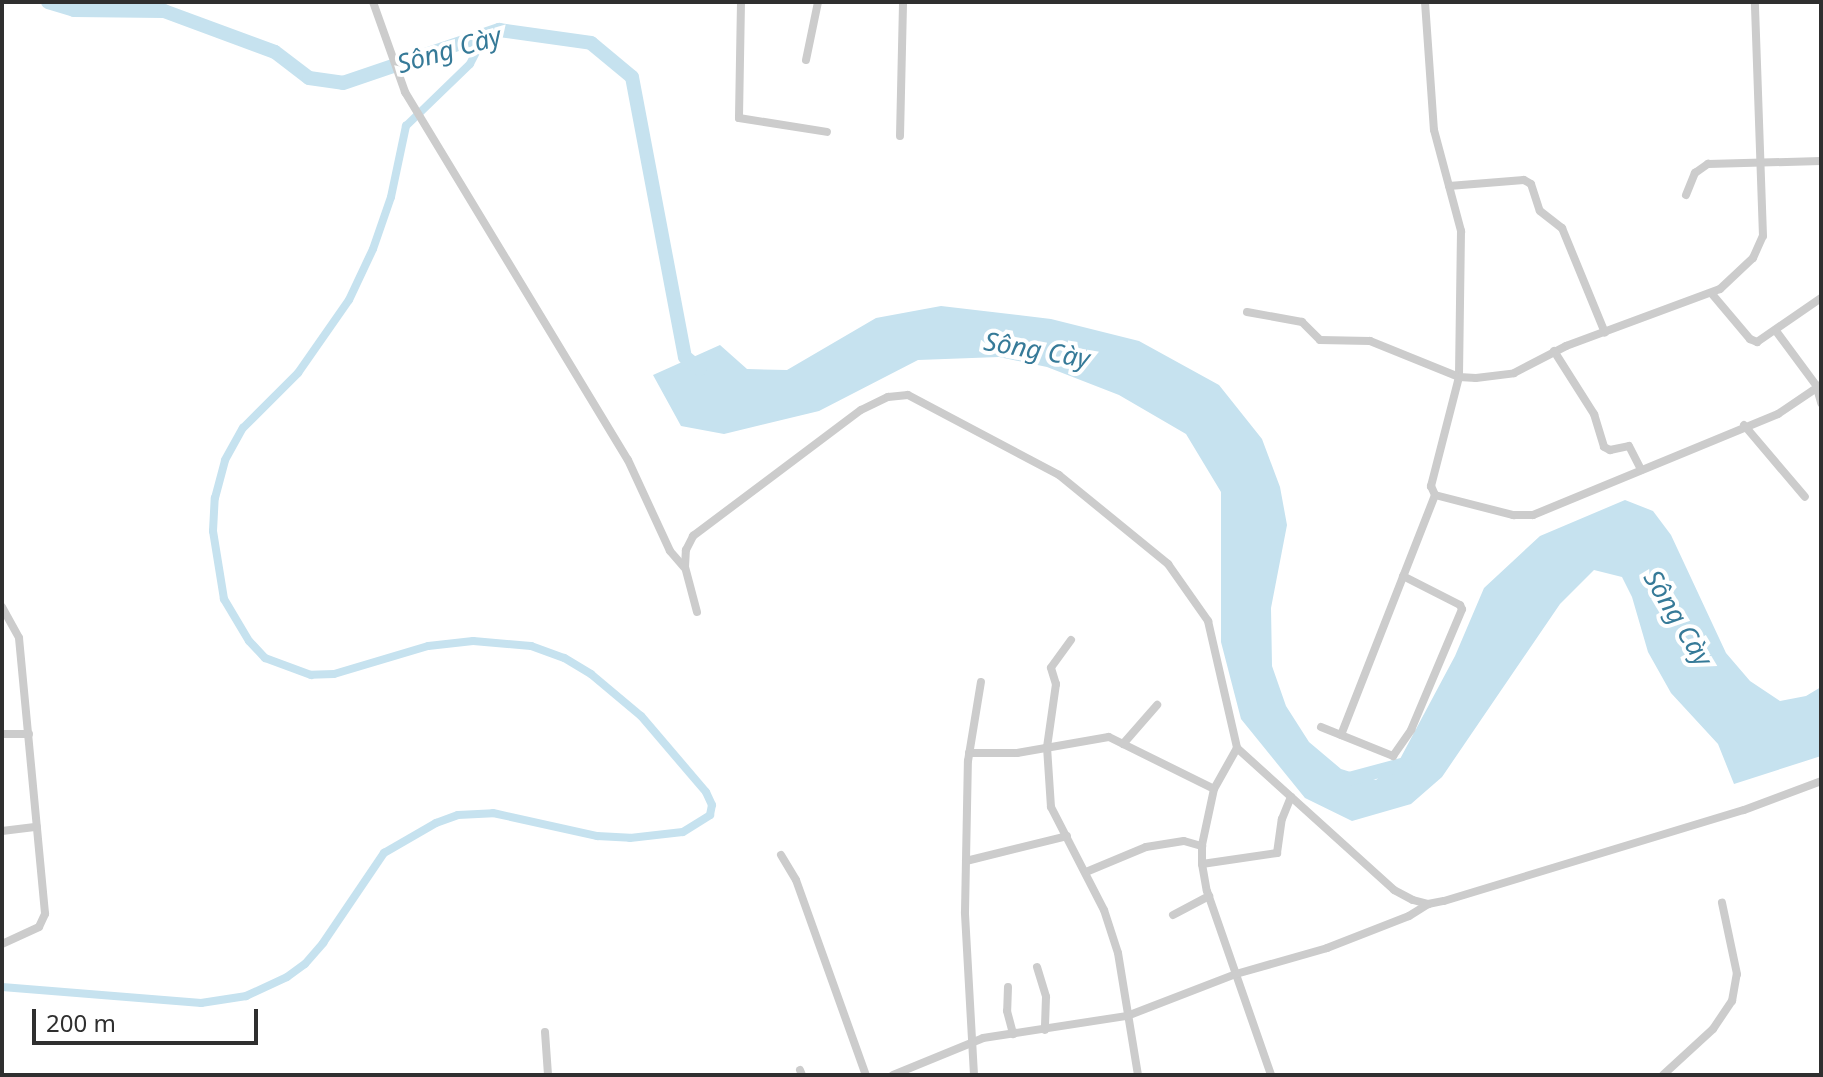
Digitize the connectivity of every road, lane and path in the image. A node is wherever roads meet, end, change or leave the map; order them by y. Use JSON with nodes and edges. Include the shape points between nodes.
{"nodes":[{"id":1,"x":373,"y":2,"type":"edge"},
{"id":2,"x":741,"y":2,"type":"edge"},
{"id":3,"x":818,"y":2,"type":"edge"},
{"id":4,"x":903,"y":2,"type":"edge"},
{"id":5,"x":1425,"y":2,"type":"edge"},
{"id":6,"x":1755,"y":2,"type":"edge"},
{"id":7,"x":806,"y":60,"type":"dead end"},
{"id":8,"x":827,"y":132,"type":"dead end"},
{"id":9,"x":900,"y":136,"type":"dead end"},
{"id":10,"x":1762,"y":161,"type":"junction"},
{"id":11,"x":1821,"y":161,"type":"edge"},
{"id":12,"x":1449,"y":186,"type":"junction"},
{"id":13,"x":1686,"y":195,"type":"dead end"},
{"id":14,"x":1712,"y":294,"type":"junction"},
{"id":15,"x":1821,"y":298,"type":"edge"},
{"id":16,"x":1247,"y":312,"type":"dead end"},
{"id":17,"x":1776,"y":331,"type":"junction"},
{"id":18,"x":1605,"y":333,"type":"junction"},
{"id":19,"x":1554,"y":351,"type":"junction"},
{"id":20,"x":1459,"y":377,"type":"junction"},
{"id":21,"x":1818,"y":385,"type":"edge"},
{"id":22,"x":1821,"y":403,"type":"edge"},
{"id":23,"x":1744,"y":425,"type":"junction"},
{"id":24,"x":1641,"y":470,"type":"junction"},
{"id":25,"x":1435,"y":495,"type":"junction"},
{"id":26,"x":1805,"y":497,"type":"dead end"},
{"id":27,"x":685,"y":567,"type":"junction"},
{"id":28,"x":1403,"y":576,"type":"junction"},
{"id":29,"x":2,"y":607,"type":"edge"},
{"id":30,"x":697,"y":612,"type":"dead end"},
{"id":31,"x":1071,"y":640,"type":"dead end"},
{"id":32,"x":981,"y":682,"type":"dead end"},
{"id":33,"x":1157,"y":705,"type":"dead end"},
{"id":34,"x":1321,"y":727,"type":"dead end"},
{"id":35,"x":2,"y":734,"type":"edge"},
{"id":36,"x":29,"y":734,"type":"junction"},
{"id":37,"x":1341,"y":735,"type":"junction"},
{"id":38,"x":1123,"y":744,"type":"junction"},
{"id":39,"x":1047,"y":747,"type":"junction"},
{"id":40,"x":1237,"y":748,"type":"junction"},
{"id":41,"x":969,"y":753,"type":"junction"},
{"id":42,"x":1821,"y":781,"type":"edge"},
{"id":43,"x":1214,"y":789,"type":"junction"},
{"id":44,"x":1291,"y":797,"type":"junction"},
{"id":45,"x":37,"y":827,"type":"junction"},
{"id":46,"x":2,"y":831,"type":"edge"},
{"id":47,"x":1067,"y":836,"type":"junction"},
{"id":48,"x":1202,"y":846,"type":"junction"},
{"id":49,"x":781,"y":855,"type":"dead end"},
{"id":50,"x":966,"y":861,"type":"junction"},
{"id":51,"x":1202,"y":864,"type":"junction"},
{"id":52,"x":1086,"y":872,"type":"junction"},
{"id":53,"x":1209,"y":896,"type":"junction"},
{"id":54,"x":1722,"y":903,"type":"dead end"},
{"id":55,"x":1428,"y":904,"type":"junction"},
{"id":56,"x":1173,"y":915,"type":"dead end"},
{"id":57,"x":2,"y":944,"type":"edge"},
{"id":58,"x":1037,"y":967,"type":"dead end"},
{"id":59,"x":1236,"y":974,"type":"junction"},
{"id":60,"x":1008,"y":987,"type":"dead end"},
{"id":61,"x":1127,"y":1016,"type":"junction"},
{"id":62,"x":1045,"y":1030,"type":"junction"},
{"id":63,"x":545,"y":1032,"type":"dead end"},
{"id":64,"x":1013,"y":1034,"type":"junction"},
{"id":65,"x":972,"y":1043,"type":"junction"},
{"id":66,"x":548,"y":1075,"type":"edge"},
{"id":67,"x":866,"y":1075,"type":"edge"},
{"id":68,"x":893,"y":1075,"type":"edge"},
{"id":69,"x":974,"y":1075,"type":"edge"},
{"id":70,"x":1138,"y":1075,"type":"edge"},
{"id":71,"x":1271,"y":1075,"type":"edge"},
{"id":72,"x":1663,"y":1075,"type":"edge"}],
"edges":[{"from":1,"to":27,"type":"street","via":[[401,84],[628,460],[670,551]]},
{"from":2,"to":8,"type":"street","via":[[739,118]]},
{"from":3,"to":7,"type":"street"},
{"from":4,"to":9,"type":"street"},
{"from":5,"to":12,"type":"street","via":[[1434,130]]},
{"from":6,"to":10,"type":"street"},
{"from":10,"to":11,"type":"street"},
{"from":10,"to":13,"type":"street","via":[[1708,164],[1695,173]]},
{"from":10,"to":14,"type":"street","via":[[1762,243],[1743,270]]},
{"from":12,"to":18,"type":"street","via":[[1524,180],[1531,184],[1540,211],[1562,228]]},
{"from":12,"to":20,"type":"street","via":[[1461,231]]},
{"from":14,"to":17,"type":"street","via":[[1754,342]]},
{"from":14,"to":18,"type":"street"},
{"from":15,"to":17,"type":"street"},
{"from":16,"to":20,"type":"street","via":[[1302,322],[1320,340],[1361,339],[1391,347]]},
{"from":17,"to":21,"type":"street"},
{"from":18,"to":19,"type":"street"},
{"from":19,"to":20,"type":"street","via":[[1507,375]]},
{"from":19,"to":24,"type":"street","via":[[1594,414],[1604,447],[1631,447]]},
{"from":20,"to":25,"type":"street","via":[[1431,486]]},
{"from":21,"to":22,"type":"street"},
{"from":21,"to":23,"type":"street","via":[[1778,414]]},
{"from":23,"to":24,"type":"street"},
{"from":23,"to":26,"type":"street"},
{"from":24,"to":25,"type":"street","via":[[1533,515]]},
{"from":25,"to":28,"type":"street"},
{"from":27,"to":30,"type":"street"},
{"from":27,"to":40,"type":"street","via":[[688,544],[698,530],[861,410],[888,397],[908,395],[1059,475],[1168,564],[1208,621]]},
{"from":28,"to":37,"type":"street"},
{"from":28,"to":37,"type":"street","via":[[1460,605],[1462,616],[1398,753],[1393,756]]},
{"from":29,"to":36,"type":"street","via":[[19,638]]},
{"from":31,"to":39,"type":"street","via":[[1051,668],[1056,684]]},
{"from":32,"to":41,"type":"street"},
{"from":33,"to":38,"type":"street"},
{"from":34,"to":37,"type":"street"},
{"from":35,"to":36,"type":"street"},
{"from":36,"to":45,"type":"street"},
{"from":38,"to":39,"type":"street","via":[[1100,737]]},
{"from":38,"to":43,"type":"street"},
{"from":39,"to":41,"type":"street","via":[[1011,754]]},
{"from":39,"to":47,"type":"street","via":[[1051,807]]},
{"from":40,"to":43,"type":"street"},
{"from":40,"to":44,"type":"street"},
{"from":41,"to":50,"type":"street"},
{"from":42,"to":55,"type":"street","via":[[1744,810]]},
{"from":43,"to":48,"type":"street"},
{"from":44,"to":51,"type":"street","via":[[1277,853]]},
{"from":44,"to":55,"type":"street","via":[[1394,890]]},
{"from":45,"to":46,"type":"street"},
{"from":45,"to":57,"type":"street","via":[[44,918],[39,927]]},
{"from":47,"to":50,"type":"street"},
{"from":47,"to":52,"type":"street"},
{"from":48,"to":51,"type":"street"},
{"from":48,"to":52,"type":"street","via":[[1184,841],[1159,844]]},
{"from":49,"to":67,"type":"street","via":[[796,880]]},
{"from":50,"to":65,"type":"street"},
{"from":51,"to":53,"type":"street"},
{"from":52,"to":61,"type":"street","via":[[1118,953]]},
{"from":53,"to":56,"type":"street"},
{"from":53,"to":59,"type":"street"},
{"from":54,"to":72,"type":"street","via":[[1737,974],[1732,1001],[1713,1029]]},
{"from":55,"to":59,"type":"street","via":[[1327,948]]},
{"from":58,"to":62,"type":"street","via":[[1046,997]]},
{"from":59,"to":61,"type":"street"},
{"from":59,"to":71,"type":"street"},
{"from":60,"to":64,"type":"street"},
{"from":61,"to":62,"type":"street"},
{"from":61,"to":70,"type":"street"},
{"from":62,"to":64,"type":"street"},
{"from":63,"to":66,"type":"street"},
{"from":64,"to":65,"type":"street"},
{"from":65,"to":68,"type":"street"},
{"from":65,"to":69,"type":"street"}]}
